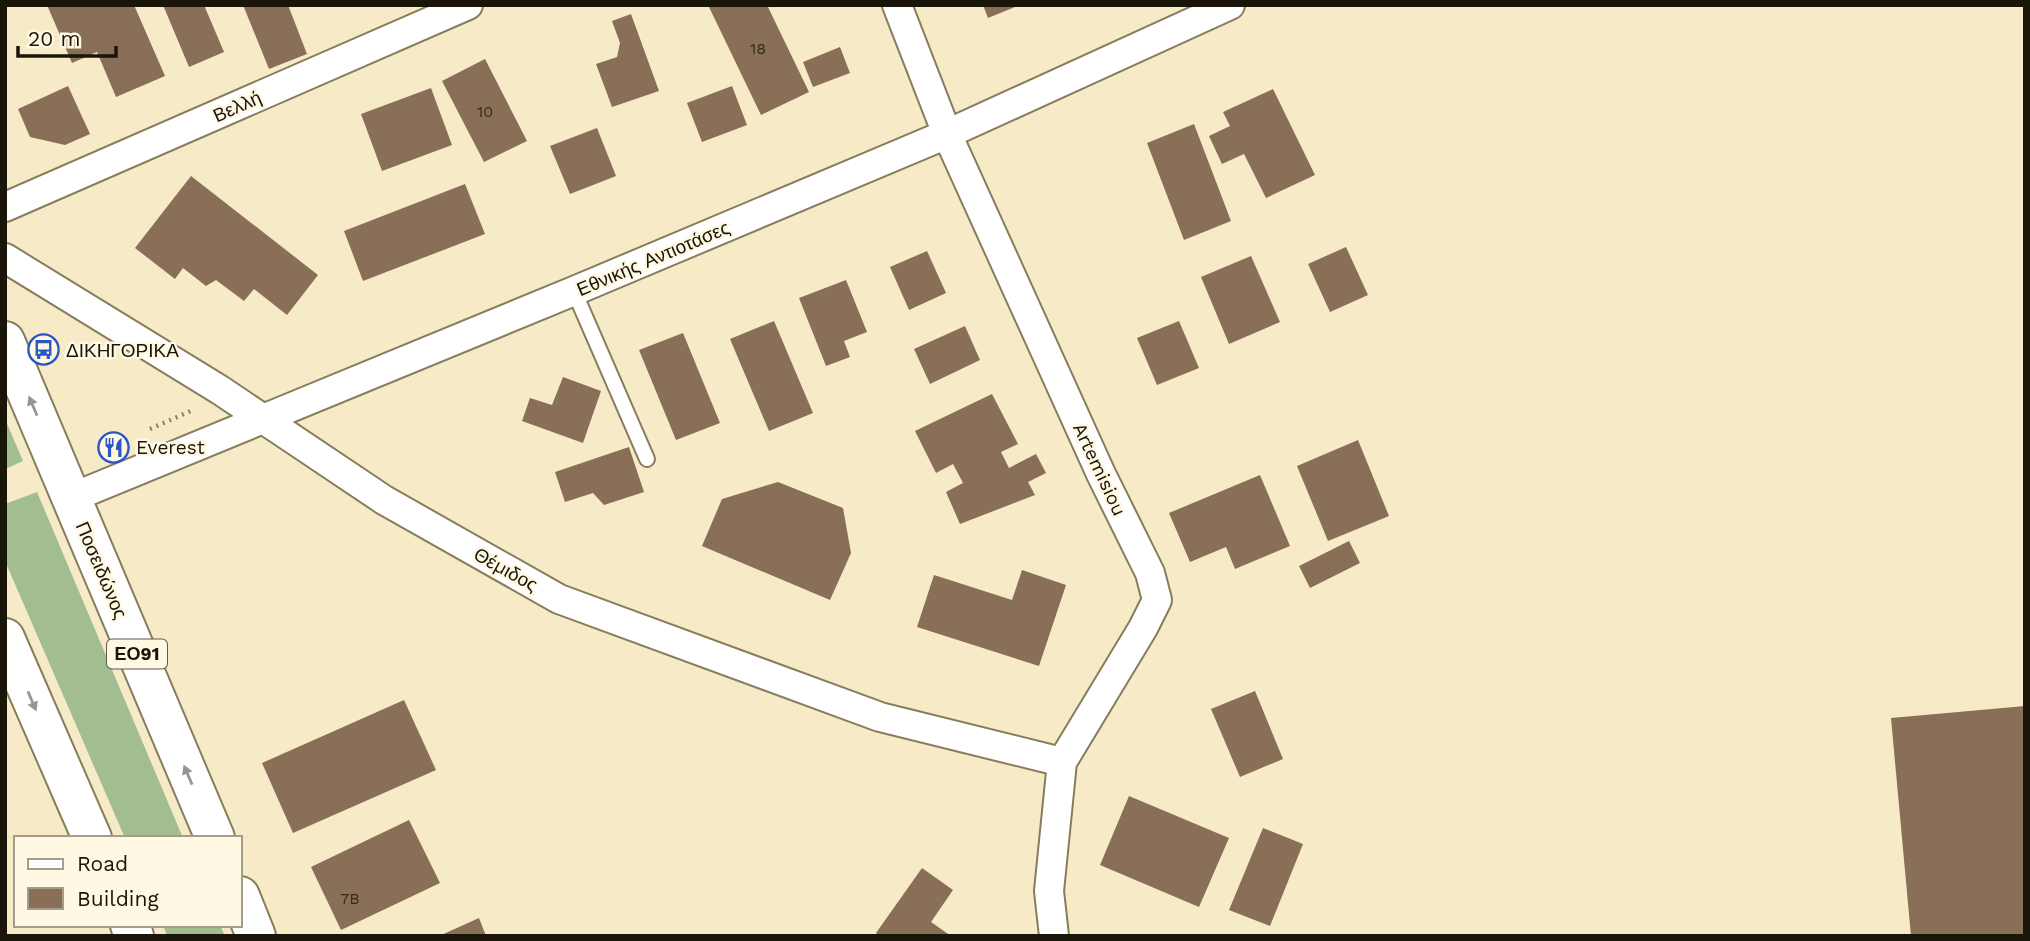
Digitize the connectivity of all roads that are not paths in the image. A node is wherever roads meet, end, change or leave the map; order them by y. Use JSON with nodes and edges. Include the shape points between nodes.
{"nodes":[{"id":1,"x":468,"y":5,"type":"edge"},
{"id":2,"x":897,"y":5,"type":"edge"},
{"id":3,"x":1230,"y":5,"type":"edge"},
{"id":4,"x":947,"y":134,"type":"junction"},
{"id":5,"x":5,"y":207,"type":"edge"},
{"id":6,"x":5,"y":258,"type":"edge"},
{"id":7,"x":575,"y":291,"type":"junction"},
{"id":8,"x":5,"y":341,"type":"edge"},
{"id":9,"x":265,"y":419,"type":"junction"},
{"id":10,"x":647,"y":458,"type":"dead end"},
{"id":11,"x":71,"y":498,"type":"junction"},
{"id":12,"x":5,"y":638,"type":"edge"},
{"id":13,"x":1062,"y":762,"type":"junction"},
{"id":14,"x":91,"y":836,"type":"edge"},
{"id":15,"x":214,"y":836,"type":"edge"},
{"id":16,"x":242,"y":901,"type":"edge"},
{"id":17,"x":256,"y":936,"type":"edge"},
{"id":18,"x":1054,"y":936,"type":"edge"}],
"edges":[{"from":1,"to":5,"type":"street","name":"Βελλή"},
{"from":2,"to":4,"type":"street","name":"Artemisiou"},
{"from":3,"to":4,"type":"street","name":"Εθνικής Αντιοτάσες"},
{"from":4,"to":7,"type":"street","name":"Εθνικής Αντιοτάσες"},
{"from":4,"to":13,"type":"street","name":"Artemisiou","via":[[1150,573],[1157,600]]},
{"from":6,"to":9,"type":"street","name":"Θέμιδος"},
{"from":7,"to":9,"type":"street","name":"Εθνικής Αντιοτάσες"},
{"from":7,"to":10,"type":"lane"},
{"from":11,"to":8,"type":"highway","name":"Ποσειδώνος","number":"ΕΟ91","one_way":true},
{"from":9,"to":11,"type":"street","name":"Εθνικής Αντιοτάσες"},
{"from":9,"to":13,"type":"street","name":"Θέμιδος","via":[[384,500],[559,599],[880,717]]},
{"from":15,"to":11,"type":"highway","name":"Ποσειδώνος","number":"ΕΟ91","one_way":true},
{"from":12,"to":14,"type":"highway","one_way":true},
{"from":13,"to":18,"type":"street","name":"Artemisiou","via":[[1049,891]]},
{"from":16,"to":17,"type":"highway"}]}
